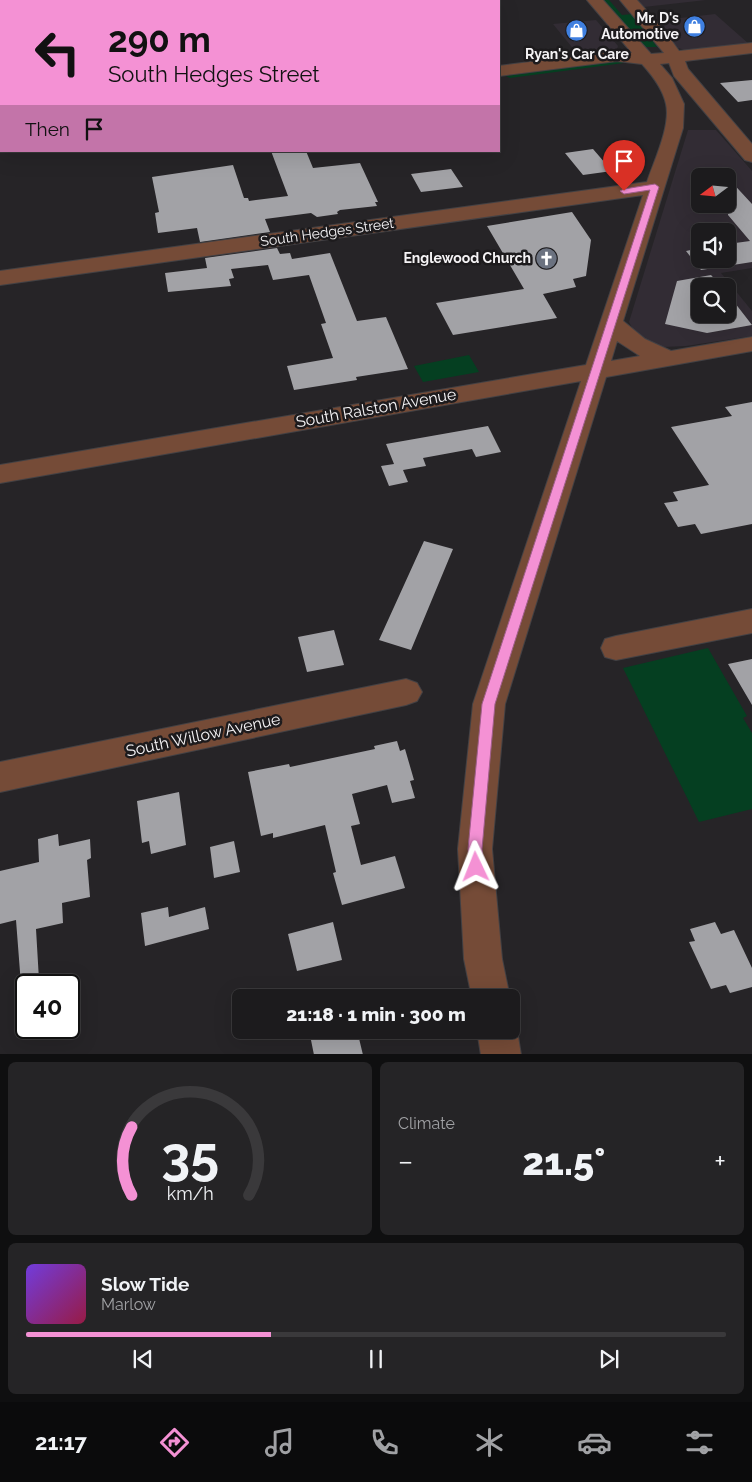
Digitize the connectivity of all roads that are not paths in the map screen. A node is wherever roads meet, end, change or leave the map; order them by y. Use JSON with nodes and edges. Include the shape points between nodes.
{"nodes":[{"id":1,"x":595,"y":0,"type":"edge"},
{"id":2,"x":628,"y":0,"type":"edge"},
{"id":3,"x":752,"y":48,"type":"edge"},
{"id":4,"x":647,"y":60,"type":"junction"},
{"id":5,"x":678,"y":64,"type":"junction"},
{"id":6,"x":500,"y":77,"type":"edge"},
{"id":7,"x":675,"y":104,"type":"junction"},
{"id":8,"x":752,"y":156,"type":"edge"},
{"id":9,"x":655,"y":187,"type":"junction"},
{"id":10,"x":0,"y":278,"type":"edge"},
{"id":11,"x":611,"y":322,"type":"junction"},
{"id":12,"x":752,"y":344,"type":"edge"},
{"id":13,"x":668,"y":358,"type":"junction"},
{"id":14,"x":596,"y":369,"type":"junction"},
{"id":15,"x":0,"y":474,"type":"edge"},
{"id":16,"x":752,"y":621,"type":"edge"},
{"id":17,"x":616,"y":648,"type":"dead end"},
{"id":18,"x":406,"y":692,"type":"dead end"},
{"id":19,"x":0,"y":778,"type":"edge"},
{"id":20,"x":489,"y":989,"type":"edge"},
{"id":21,"x":498,"y":1039,"type":"edge"},
{"id":22,"x":501,"y":1054,"type":"edge"}],
"edges":[{"from":1,"to":4,"type":"street"},
{"from":2,"to":5,"type":"street","via":[[655,30]]},
{"from":3,"to":5,"type":"street"},
{"from":4,"to":5,"type":"street"},
{"from":4,"to":6,"type":"street","via":[[626,67]]},
{"from":4,"to":7,"type":"street","via":[[663,78]]},
{"from":5,"to":7,"type":"street","via":[[680,99]]},
{"from":5,"to":8,"type":"street"},
{"from":7,"to":9,"type":"street","via":[[674,128]]},
{"from":9,"to":10,"type":"street","name":"South Hedges Street"},
{"from":9,"to":11,"type":"street"},
{"from":11,"to":13,"type":"street","via":[[635,345]]},
{"from":11,"to":14,"type":"street"},
{"from":12,"to":13,"type":"street","name":"South Ralston Avenue"},
{"from":13,"to":14,"type":"street","name":"South Ralston Avenue"},
{"from":14,"to":15,"type":"street","name":"South Ralston Avenue"},
{"from":14,"to":20,"type":"street","via":[[489,704],[475,849],[483,959]]},
{"from":16,"to":17,"type":"street"},
{"from":18,"to":19,"type":"street","name":"South Willow Avenue"},
{"from":21,"to":22,"type":"street"}]}
